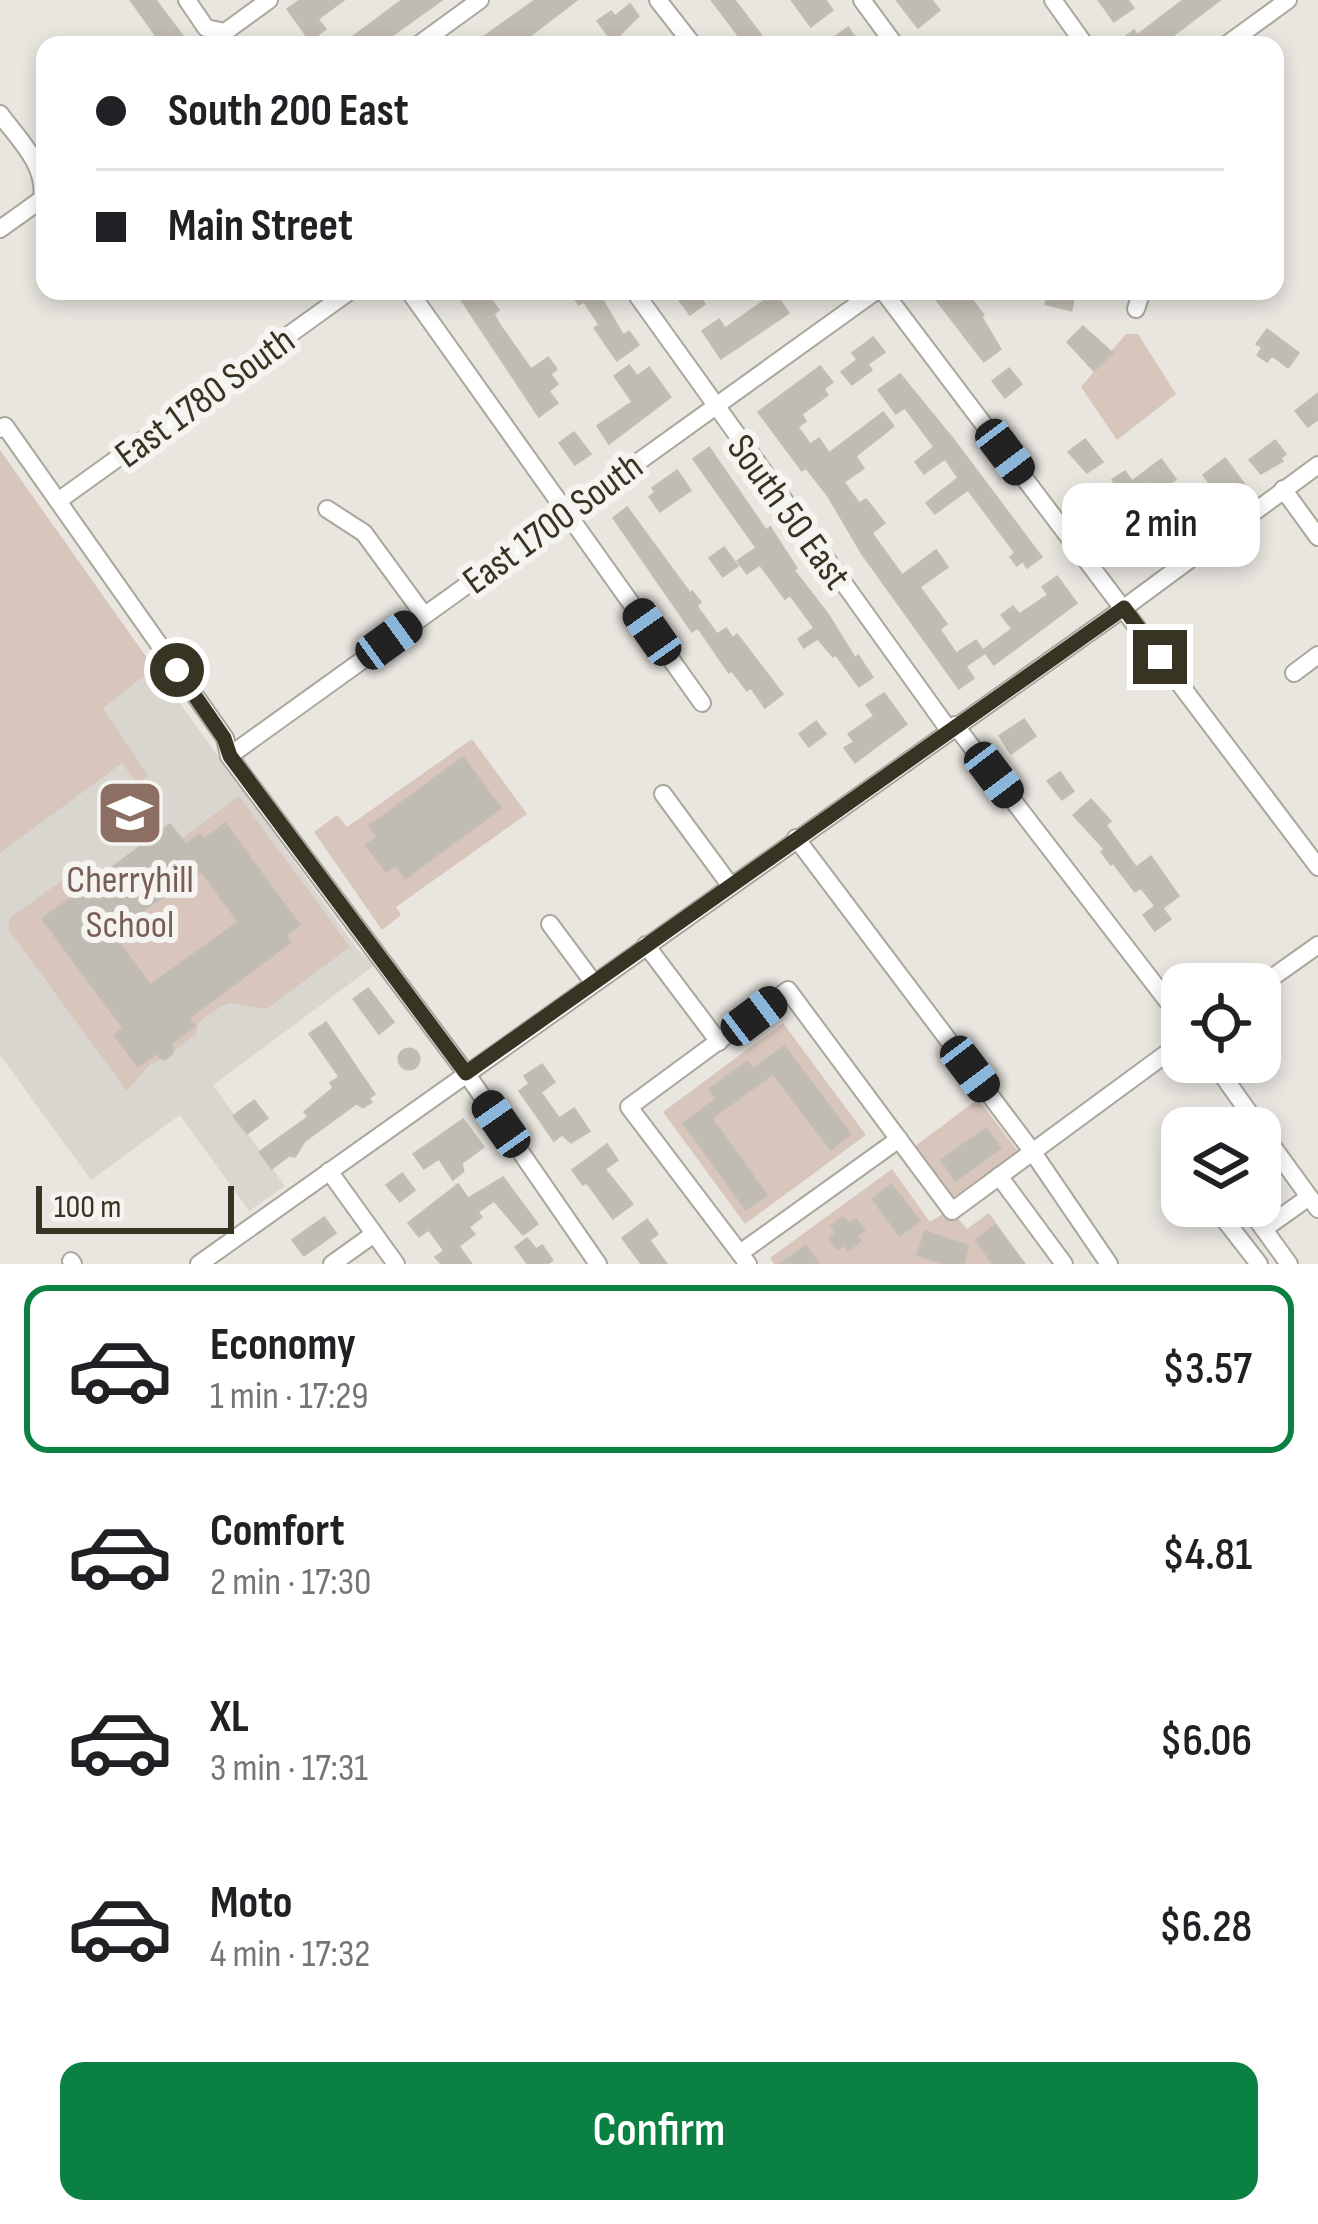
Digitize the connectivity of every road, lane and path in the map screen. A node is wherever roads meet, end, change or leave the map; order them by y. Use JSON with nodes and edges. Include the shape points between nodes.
{"nodes":[{"id":1,"x":188,"y":0,"type":"edge"},
{"id":2,"x":269,"y":0,"type":"edge"},
{"id":3,"x":480,"y":0,"type":"edge"},
{"id":4,"x":658,"y":0,"type":"edge"},
{"id":5,"x":862,"y":0,"type":"edge"},
{"id":6,"x":1053,"y":0,"type":"edge"},
{"id":7,"x":1288,"y":0,"type":"edge"},
{"id":8,"x":430,"y":36,"type":"edge"},
{"id":9,"x":686,"y":36,"type":"edge"},
{"id":10,"x":888,"y":36,"type":"edge"},
{"id":11,"x":1079,"y":36,"type":"edge"},
{"id":12,"x":1238,"y":36,"type":"edge"},
{"id":13,"x":0,"y":114,"type":"edge"},
{"id":14,"x":36,"y":164,"type":"edge"},
{"id":15,"x":36,"y":203,"type":"edge"},
{"id":16,"x":0,"y":229,"type":"edge"},
{"id":17,"x":337,"y":300,"type":"edge"},
{"id":18,"x":415,"y":300,"type":"edge"},
{"id":19,"x":640,"y":300,"type":"edge"},
{"id":20,"x":866,"y":300,"type":"edge"},
{"id":21,"x":886,"y":300,"type":"edge"},
{"id":22,"x":1139,"y":300,"type":"edge"},
{"id":23,"x":1136,"y":310,"type":"dead end"},
{"id":24,"x":713,"y":406,"type":"junction"},
{"id":25,"x":2,"y":428,"type":"edge"},
{"id":26,"x":1318,"y":465,"type":"edge"},
{"id":27,"x":1283,"y":490,"type":"junction"},
{"id":28,"x":58,"y":501,"type":"junction"},
{"id":29,"x":327,"y":508,"type":"dead end"},
{"id":30,"x":567,"y":511,"type":"junction"},
{"id":31,"x":1318,"y":537,"type":"edge"},
{"id":32,"x":1124,"y":608,"type":"junction"},
{"id":33,"x":424,"y":615,"type":"junction"},
{"id":34,"x":1318,"y":656,"type":"edge"},
{"id":35,"x":1294,"y":673,"type":"dead end"},
{"id":36,"x":702,"y":704,"type":"dead end"},
{"id":37,"x":952,"y":727,"type":"junction"},
{"id":38,"x":230,"y":756,"type":"junction"},
{"id":39,"x":663,"y":794,"type":"dead end"},
{"id":40,"x":796,"y":838,"type":"junction"},
{"id":41,"x":1318,"y":867,"type":"edge"},
{"id":42,"x":730,"y":885,"type":"junction"},
{"id":43,"x":550,"y":924,"type":"dead end"},
{"id":44,"x":646,"y":945,"type":"junction"},
{"id":45,"x":1318,"y":945,"type":"edge"},
{"id":46,"x":1281,"y":971,"type":"edge"},
{"id":47,"x":593,"y":982,"type":"junction"},
{"id":48,"x":1161,"y":993,"type":"edge"},
{"id":49,"x":719,"y":1042,"type":"junction"},
{"id":50,"x":1161,"y":1057,"type":"edge"},
{"id":51,"x":466,"y":1073,"type":"junction"},
{"id":52,"x":899,"y":1139,"type":"junction"},
{"id":53,"x":1032,"y":1151,"type":"junction"},
{"id":54,"x":1281,"y":1166,"type":"edge"},
{"id":55,"x":329,"y":1171,"type":"junction"},
{"id":56,"x":999,"y":1176,"type":"junction"},
{"id":57,"x":1313,"y":1203,"type":"edge"},
{"id":58,"x":1230,"y":1227,"type":"edge"},
{"id":59,"x":1264,"y":1229,"type":"joint"},
{"id":60,"x":374,"y":1234,"type":"junction"},
{"id":61,"x":744,"y":1258,"type":"edge"},
{"id":62,"x":199,"y":1264,"type":"edge"},
{"id":63,"x":332,"y":1264,"type":"edge"},
{"id":64,"x":396,"y":1264,"type":"edge"},
{"id":65,"x":598,"y":1264,"type":"edge"},
{"id":66,"x":1064,"y":1264,"type":"edge"},
{"id":67,"x":1109,"y":1264,"type":"edge"},
{"id":68,"x":1259,"y":1264,"type":"edge"},
{"id":69,"x":1289,"y":1264,"type":"edge"}],
"edges":[{"from":1,"to":2,"type":"street","via":[[201,23],[225,32]]},
{"from":3,"to":8,"type":"street"},
{"from":4,"to":9,"type":"street"},
{"from":5,"to":10,"type":"street"},
{"from":6,"to":11,"type":"street"},
{"from":7,"to":12,"type":"street"},
{"from":13,"to":14,"type":"street"},
{"from":15,"to":16,"type":"street"},
{"from":17,"to":28,"type":"street","name":"East 1780 South"},
{"from":18,"to":30,"type":"street"},
{"from":19,"to":24,"type":"street","name":"South 50 East"},
{"from":20,"to":24,"type":"street","name":"East 1700 South"},
{"from":21,"to":32,"type":"street"},
{"from":22,"to":23,"type":"street"},
{"from":24,"to":30,"type":"street","name":"East 1700 South"},
{"from":24,"to":37,"type":"street","name":"South 50 East"},
{"from":25,"to":28,"type":"street"},
{"from":26,"to":27,"type":"street"},
{"from":27,"to":31,"type":"street"},
{"from":27,"to":32,"type":"street"},
{"from":28,"to":38,"type":"street"},
{"from":29,"to":33,"type":"street","via":[[364,533]]},
{"from":30,"to":33,"type":"street","name":"East 1700 South"},
{"from":30,"to":36,"type":"street"},
{"from":32,"to":37,"type":"street"},
{"from":32,"to":41,"type":"street"},
{"from":33,"to":38,"type":"street","name":"East 1700 South"},
{"from":34,"to":35,"type":"street"},
{"from":37,"to":40,"type":"street"},
{"from":37,"to":48,"type":"street","name":"South 50 East"},
{"from":38,"to":51,"type":"street"},
{"from":39,"to":42,"type":"street"},
{"from":40,"to":42,"type":"street"},
{"from":40,"to":53,"type":"street"},
{"from":42,"to":44,"type":"street"},
{"from":43,"to":47,"type":"street"},
{"from":44,"to":47,"type":"street"},
{"from":44,"to":49,"type":"street"},
{"from":45,"to":46,"type":"street"},
{"from":47,"to":51,"type":"street"},
{"from":49,"to":52,"type":"street","via":[[788,990]]},
{"from":49,"to":61,"type":"street","via":[[629,1107]]},
{"from":50,"to":53,"type":"street"},
{"from":51,"to":55,"type":"street"},
{"from":51,"to":65,"type":"street"},
{"from":52,"to":56,"type":"street","via":[[952,1210]]},
{"from":52,"to":61,"type":"street"},
{"from":53,"to":56,"type":"street"},
{"from":53,"to":67,"type":"street"},
{"from":54,"to":57,"type":"street"},
{"from":55,"to":60,"type":"street"},
{"from":55,"to":62,"type":"street"},
{"from":56,"to":66,"type":"street"},
{"from":57,"to":59,"type":"street"},
{"from":58,"to":68,"type":"street"},
{"from":59,"to":69,"type":"street"},
{"from":60,"to":63,"type":"street"},
{"from":60,"to":64,"type":"street"}]}
